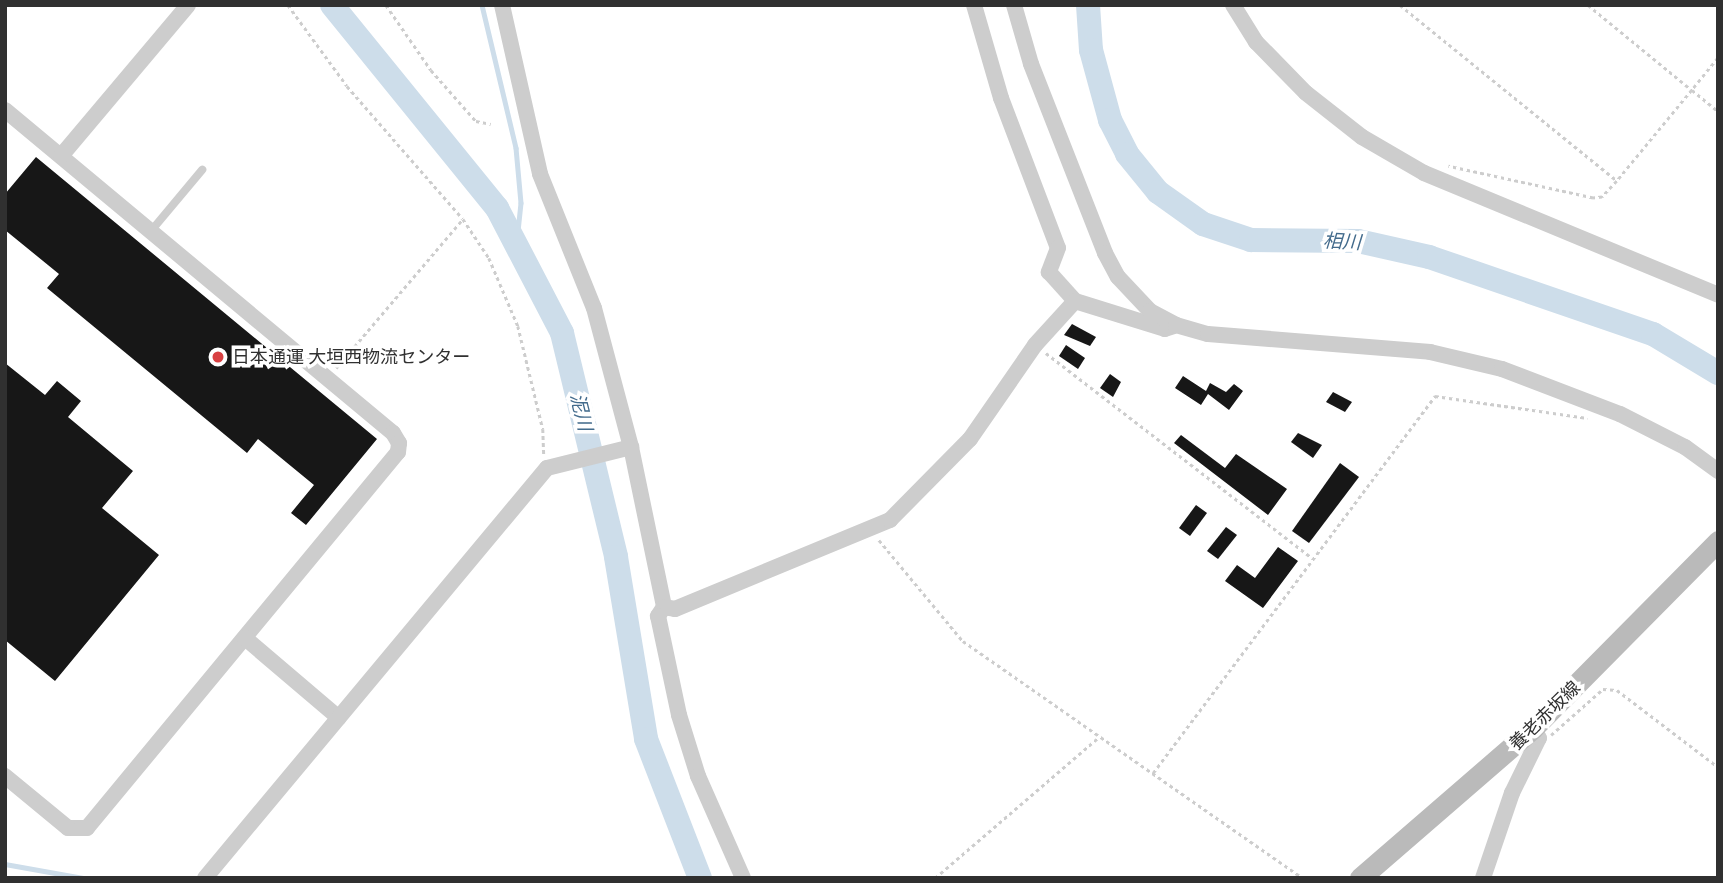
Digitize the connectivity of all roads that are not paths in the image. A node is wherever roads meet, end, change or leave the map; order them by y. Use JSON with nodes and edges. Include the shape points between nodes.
{"nodes":[{"id":1,"x":188,"y":5,"type":"edge"},
{"id":2,"x":502,"y":5,"type":"edge"},
{"id":3,"x":974,"y":5,"type":"edge"},
{"id":4,"x":1014,"y":5,"type":"edge"},
{"id":5,"x":1233,"y":5,"type":"edge"},
{"id":6,"x":5,"y":110,"type":"edge"},
{"id":7,"x":61,"y":156,"type":"junction"},
{"id":8,"x":202,"y":170,"type":"dead end"},
{"id":9,"x":151,"y":231,"type":"junction"},
{"id":10,"x":1718,"y":295,"type":"edge"},
{"id":11,"x":1075,"y":301,"type":"junction"},
{"id":12,"x":1177,"y":326,"type":"junction"},
{"id":13,"x":626,"y":448,"type":"junction"},
{"id":14,"x":1718,"y":471,"type":"edge"},
{"id":15,"x":1718,"y":541,"type":"edge"},
{"id":16,"x":664,"y":607,"type":"junction"},
{"id":17,"x":244,"y":638,"type":"junction"},
{"id":18,"x":340,"y":718,"type":"junction"},
{"id":19,"x":1536,"y":733,"type":"junction"},
{"id":20,"x":5,"y":776,"type":"edge"},
{"id":21,"x":205,"y":878,"type":"edge"},
{"id":22,"x":743,"y":878,"type":"edge"},
{"id":23,"x":1360,"y":878,"type":"edge"},
{"id":24,"x":1483,"y":878,"type":"edge"}],
"edges":[{"from":1,"to":7,"type":"street"},
{"from":2,"to":13,"type":"street","via":[[540,174],[594,308]]},
{"from":3,"to":11,"type":"street","via":[[1001,98],[1058,248],[1049,272]]},
{"from":4,"to":12,"type":"street","via":[[1031,64],[1105,253],[1136,299]]},
{"from":5,"to":10,"type":"street","via":[[1256,42],[1306,93],[1362,138],[1424,173]]},
{"from":6,"to":7,"type":"street"},
{"from":7,"to":9,"type":"street"},
{"from":8,"to":9,"type":"lane"},
{"from":9,"to":17,"type":"street","via":[[393,433],[399,443],[398,452]]},
{"from":11,"to":12,"type":"street","via":[[1166,329]]},
{"from":11,"to":16,"type":"street","via":[[1035,345],[970,439],[890,520],[675,609]]},
{"from":12,"to":14,"type":"street","via":[[1208,334],[1430,352],[1503,369],[1620,414],[1685,447]]},
{"from":13,"to":16,"type":"street"},
{"from":13,"to":18,"type":"street","via":[[550,467]]},
{"from":15,"to":19,"type":"main road","name":"養老赤坂線"},
{"from":16,"to":22,"type":"street","via":[[658,616],[679,715],[698,776]]},
{"from":17,"to":18,"type":"street"},
{"from":17,"to":20,"type":"street","via":[[87,828],[68,828]]},
{"from":18,"to":21,"type":"street"},
{"from":19,"to":23,"type":"main road","name":"養老赤坂線"},
{"from":19,"to":24,"type":"street"}]}
